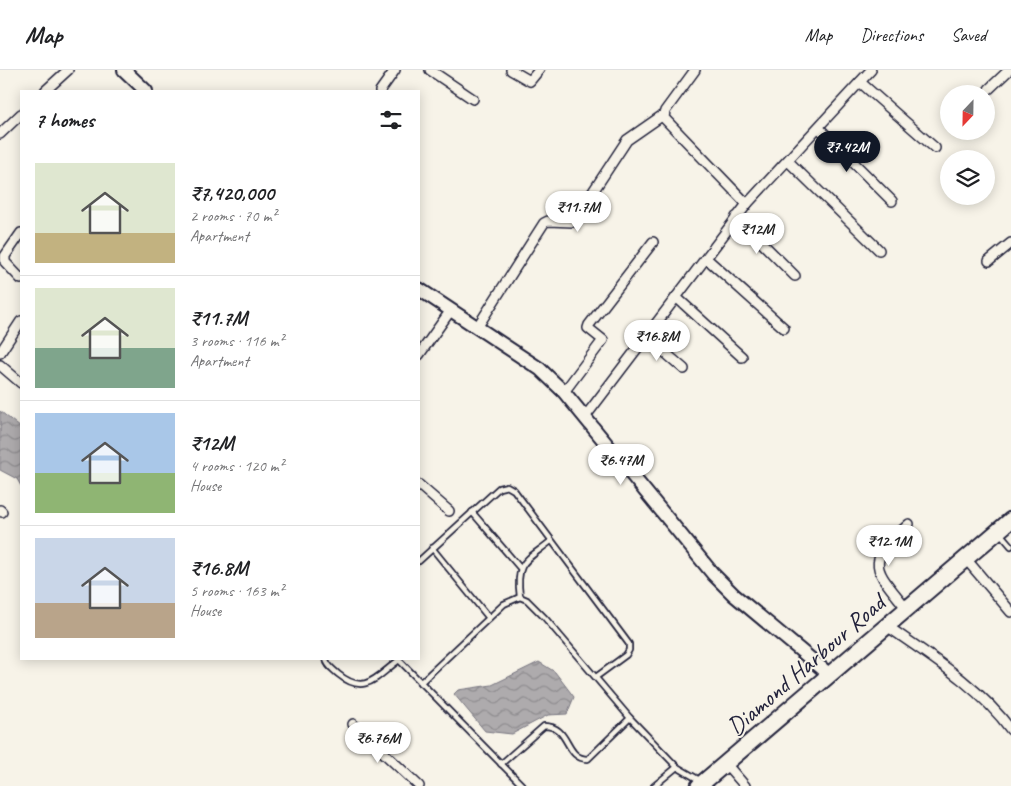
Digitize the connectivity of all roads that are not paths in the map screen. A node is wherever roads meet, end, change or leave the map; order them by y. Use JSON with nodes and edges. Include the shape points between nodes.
{"nodes":[{"id":1,"x":68,"y":70,"type":"edge"},
{"id":2,"x":124,"y":70,"type":"edge"},
{"id":3,"x":395,"y":70,"type":"edge"},
{"id":4,"x":430,"y":70,"type":"edge"},
{"id":5,"x":511,"y":70,"type":"edge"},
{"id":6,"x":539,"y":70,"type":"edge"},
{"id":7,"x":695,"y":70,"type":"edge"},
{"id":8,"x":871,"y":70,"type":"edge"},
{"id":9,"x":1008,"y":70,"type":"edge"},
{"id":10,"x":860,"y":82,"type":"junction"},
{"id":11,"x":993,"y":85,"type":"edge"},
{"id":12,"x":46,"y":90,"type":"edge"},
{"id":13,"x":142,"y":90,"type":"edge"},
{"id":14,"x":381,"y":90,"type":"edge"},
{"id":15,"x":473,"y":99,"type":"dead end"},
{"id":16,"x":20,"y":115,"type":"edge"},
{"id":17,"x":663,"y":115,"type":"junction"},
{"id":18,"x":819,"y":128,"type":"junction"},
{"id":19,"x":0,"y":134,"type":"edge"},
{"id":20,"x":935,"y":148,"type":"dead end"},
{"id":21,"x":788,"y":162,"type":"junction"},
{"id":22,"x":892,"y":201,"type":"dead end"},
{"id":23,"x":747,"y":204,"type":"junction"},
{"id":24,"x":736,"y":217,"type":"junction"},
{"id":25,"x":20,"y":234,"type":"edge"},
{"id":26,"x":653,"y":242,"type":"dead end"},
{"id":27,"x":1011,"y":243,"type":"edge"},
{"id":28,"x":879,"y":250,"type":"dead end"},
{"id":29,"x":706,"y":258,"type":"junction"},
{"id":30,"x":988,"y":261,"type":"dead end"},
{"id":31,"x":796,"y":276,"type":"dead end"},
{"id":32,"x":20,"y":278,"type":"edge"},
{"id":33,"x":420,"y":290,"type":"edge"},
{"id":34,"x":676,"y":297,"type":"junction"},
{"id":35,"x":451,"y":310,"type":"junction"},
{"id":36,"x":20,"y":322,"type":"edge"},
{"id":37,"x":478,"y":326,"type":"junction"},
{"id":38,"x":784,"y":328,"type":"dead end"},
{"id":39,"x":646,"y":336,"type":"junction"},
{"id":40,"x":0,"y":353,"type":"edge"},
{"id":41,"x":420,"y":354,"type":"edge"},
{"id":42,"x":742,"y":357,"type":"dead end"},
{"id":43,"x":0,"y":365,"type":"edge"},
{"id":44,"x":684,"y":368,"type":"dead end"},
{"id":45,"x":20,"y":382,"type":"edge"},
{"id":46,"x":564,"y":392,"type":"junction"},
{"id":47,"x":584,"y":417,"type":"junction"},
{"id":48,"x":420,"y":486,"type":"edge"},
{"id":49,"x":449,"y":511,"type":"dead end"},
{"id":50,"x":472,"y":512,"type":"junction"},
{"id":51,"x":1011,"y":520,"type":"edge"},
{"id":52,"x":909,"y":524,"type":"dead end"},
{"id":53,"x":998,"y":531,"type":"junction"},
{"id":54,"x":551,"y":542,"type":"junction"},
{"id":55,"x":1011,"y":546,"type":"edge"},
{"id":56,"x":432,"y":548,"type":"junction"},
{"id":57,"x":966,"y":558,"type":"junction"},
{"id":58,"x":420,"y":560,"type":"edge"},
{"id":59,"x":520,"y":568,"type":"junction"},
{"id":60,"x":520,"y":597,"type":"junction"},
{"id":61,"x":907,"y":609,"type":"junction"},
{"id":62,"x":1011,"y":612,"type":"edge"},
{"id":63,"x":489,"y":618,"type":"junction"},
{"id":64,"x":887,"y":626,"type":"junction"},
{"id":65,"x":326,"y":660,"type":"edge"},
{"id":66,"x":397,"y":660,"type":"edge"},
{"id":67,"x":399,"y":660,"type":"edge"},
{"id":68,"x":830,"y":675,"type":"junction"},
{"id":69,"x":596,"y":677,"type":"junction"},
{"id":70,"x":420,"y":683,"type":"junction"},
{"id":71,"x":630,"y":718,"type":"junction"},
{"id":72,"x":354,"y":724,"type":"dead end"},
{"id":73,"x":1011,"y":730,"type":"edge"},
{"id":74,"x":501,"y":764,"type":"junction"},
{"id":75,"x":726,"y":764,"type":"junction"},
{"id":76,"x":676,"y":768,"type":"junction"},
{"id":77,"x":701,"y":784,"type":"edge"},
{"id":78,"x":419,"y":786,"type":"edge"},
{"id":79,"x":523,"y":786,"type":"edge"},
{"id":80,"x":654,"y":786,"type":"edge"},
{"id":81,"x":746,"y":786,"type":"edge"}],
"edges":[{"from":1,"to":12,"type":"street"},
{"from":2,"to":13,"type":"main road"},
{"from":3,"to":14,"type":"street"},
{"from":4,"to":15,"type":"street"},
{"from":5,"to":6,"type":"street","via":[[530,81]]},
{"from":7,"to":17,"type":"street"},
{"from":8,"to":10,"type":"street"},
{"from":9,"to":11,"type":"street"},
{"from":10,"to":18,"type":"street"},
{"from":10,"to":20,"type":"street"},
{"from":16,"to":19,"type":"street"},
{"from":17,"to":23,"type":"street"},
{"from":17,"to":37,"type":"street","via":[[627,140],[573,222],[544,223]]},
{"from":18,"to":21,"type":"street"},
{"from":18,"to":22,"type":"street"},
{"from":21,"to":23,"type":"street"},
{"from":21,"to":28,"type":"street"},
{"from":23,"to":24,"type":"street"},
{"from":24,"to":29,"type":"street"},
{"from":24,"to":31,"type":"street"},
{"from":25,"to":32,"type":"street","via":[[5,256],[6,262]]},
{"from":26,"to":46,"type":"street","via":[[589,325],[603,340]]},
{"from":27,"to":30,"type":"street"},
{"from":29,"to":34,"type":"street"},
{"from":29,"to":38,"type":"street"},
{"from":33,"to":35,"type":"main road"},
{"from":34,"to":39,"type":"street"},
{"from":34,"to":42,"type":"street"},
{"from":35,"to":37,"type":"main road"},
{"from":35,"to":41,"type":"street"},
{"from":36,"to":40,"type":"street"},
{"from":37,"to":46,"type":"main road","via":[[540,369]]},
{"from":39,"to":44,"type":"street"},
{"from":39,"to":47,"type":"street"},
{"from":43,"to":45,"type":"street"},
{"from":46,"to":47,"type":"main road"},
{"from":47,"to":68,"type":"main road","via":[[712,574]]},
{"from":48,"to":49,"type":"street"},
{"from":50,"to":54,"type":"lane","via":[[499,488],[507,486],[514,490]]},
{"from":50,"to":56,"type":"lane"},
{"from":50,"to":59,"type":"lane"},
{"from":51,"to":53,"type":"highway","name":"Diamond Harbour Road"},
{"from":52,"to":61,"type":"street","via":[[879,555],[877,566],[879,574]]},
{"from":53,"to":55,"type":"lane"},
{"from":53,"to":57,"type":"highway","name":"Diamond Harbour Road"},
{"from":54,"to":59,"type":"lane"},
{"from":54,"to":69,"type":"lane","via":[[629,644],[626,654]]},
{"from":56,"to":58,"type":"lane"},
{"from":56,"to":63,"type":"lane"},
{"from":57,"to":61,"type":"highway","name":"Diamond Harbour Road"},
{"from":57,"to":62,"type":"street"},
{"from":59,"to":60,"type":"lane","via":[[517,577]]},
{"from":60,"to":63,"type":"lane","via":[[504,604]]},
{"from":60,"to":69,"type":"lane","via":[[545,618]]},
{"from":61,"to":64,"type":"highway","name":"Diamond Harbour Road"},
{"from":63,"to":70,"type":"lane"},
{"from":64,"to":68,"type":"highway","name":"Diamond Harbour Road"},
{"from":64,"to":73,"type":"street","via":[[958,679]]},
{"from":65,"to":66,"type":"lane","via":[[326,664],[350,683],[360,685],[370,682]]},
{"from":67,"to":70,"type":"lane"},
{"from":68,"to":75,"type":"highway","name":"Diamond Harbour Road"},
{"from":69,"to":71,"type":"lane"},
{"from":70,"to":74,"type":"lane"},
{"from":71,"to":74,"type":"lane","via":[[588,759],[575,755],[560,730],[544,726]]},
{"from":71,"to":76,"type":"lane"},
{"from":72,"to":78,"type":"street"},
{"from":74,"to":79,"type":"lane"},
{"from":75,"to":77,"type":"highway","name":"Diamond Harbour Road"},
{"from":75,"to":81,"type":"street"},
{"from":76,"to":77,"type":"lane"},
{"from":76,"to":80,"type":"lane"}]}
